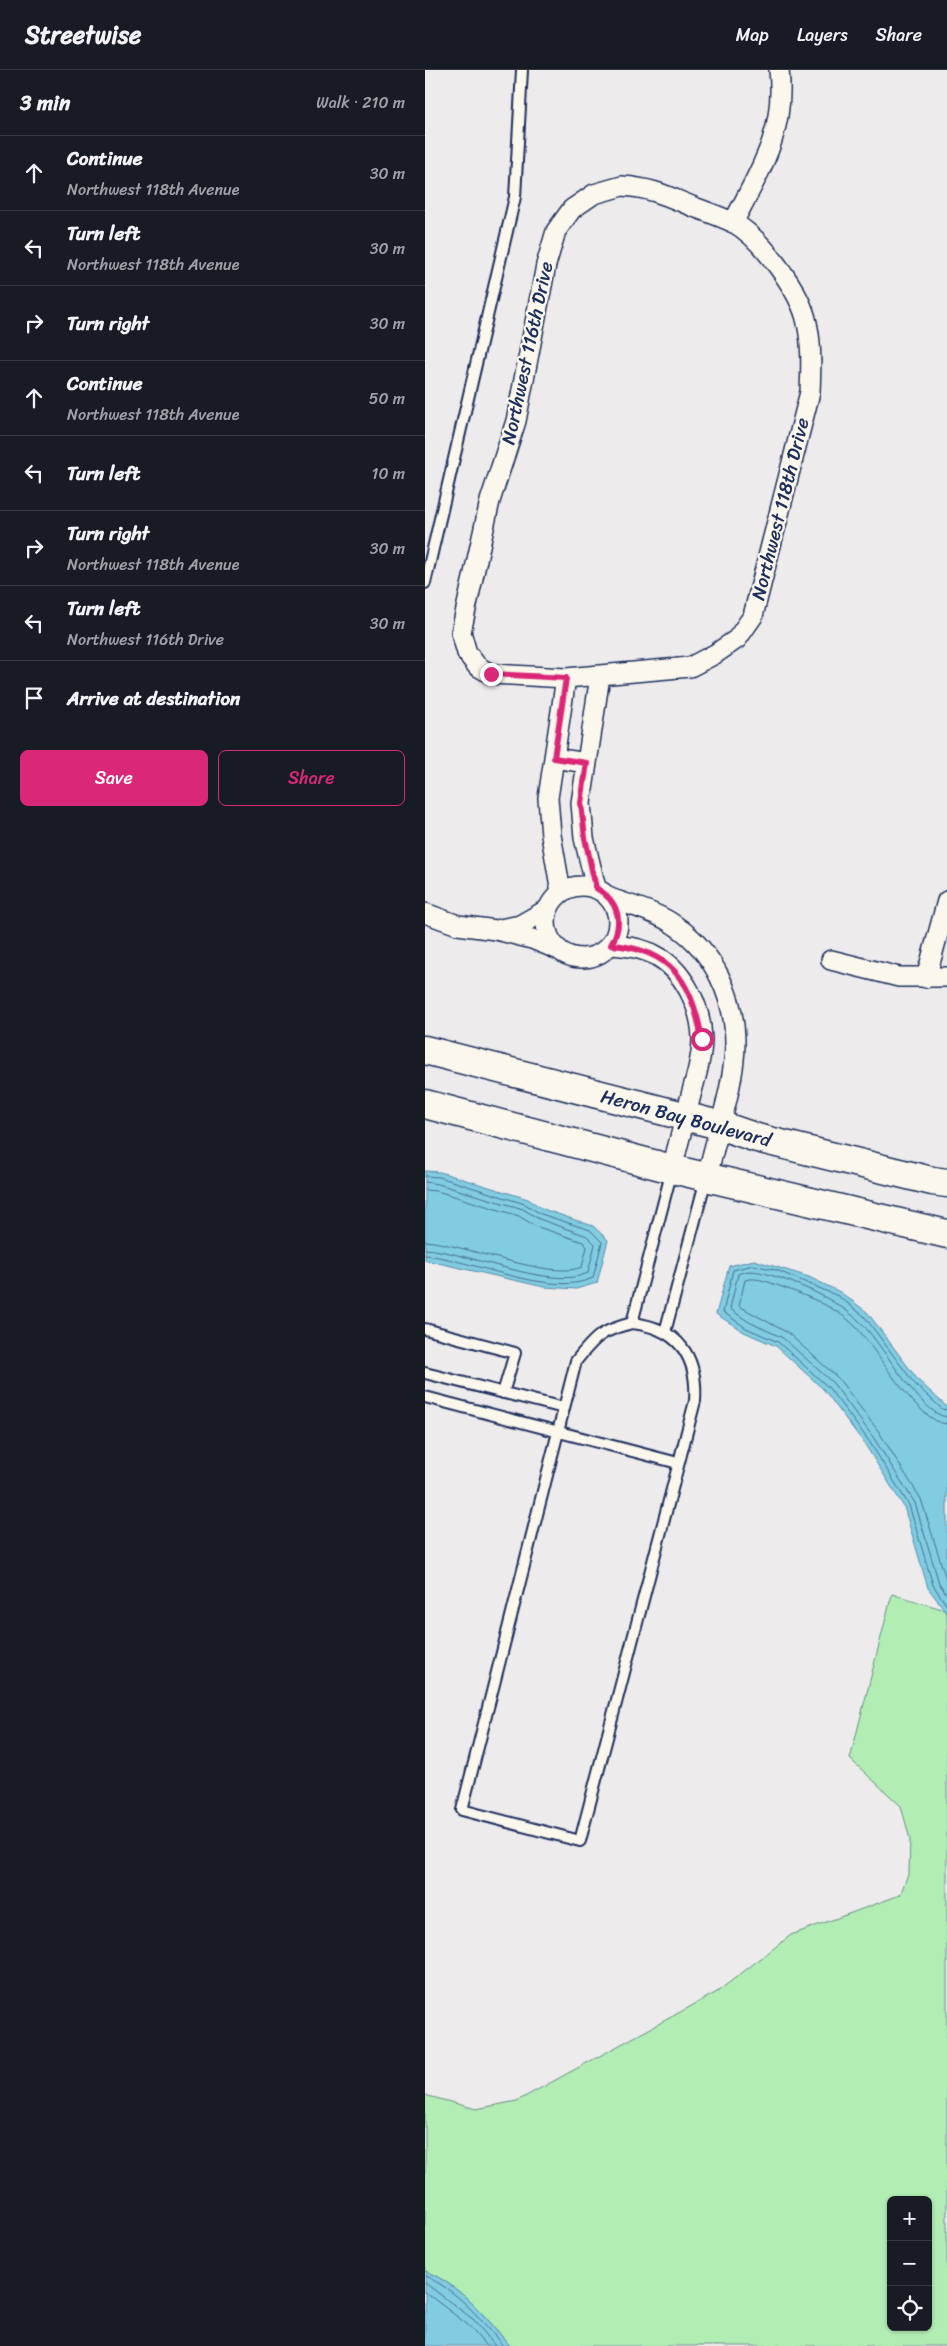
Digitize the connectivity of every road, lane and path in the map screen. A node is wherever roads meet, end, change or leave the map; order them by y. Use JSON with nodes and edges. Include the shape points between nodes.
{"nodes":[{"id":1,"x":522,"y":70,"type":"edge"},
{"id":2,"x":779,"y":70,"type":"edge"},
{"id":3,"x":733,"y":223,"type":"junction"},
{"id":4,"x":425,"y":583,"type":"edge"},
{"id":5,"x":600,"y":676,"type":"junction"},
{"id":6,"x":566,"y":678,"type":"junction"},
{"id":7,"x":554,"y":758,"type":"junction"},
{"id":8,"x":587,"y":763,"type":"junction"},
{"id":9,"x":561,"y":892,"type":"junction"},
{"id":10,"x":603,"y":893,"type":"junction"},
{"id":11,"x":947,"y":901,"type":"edge"},
{"id":12,"x":548,"y":909,"type":"junction"},
{"id":13,"x":425,"y":913,"type":"edge"},
{"id":14,"x":944,"y":928,"type":"edge"},
{"id":15,"x":497,"y":930,"type":"junction"},
{"id":16,"x":611,"y":945,"type":"junction"},
{"id":17,"x":559,"y":950,"type":"junction"},
{"id":18,"x":831,"y":960,"type":"dead end"},
{"id":19,"x":947,"y":977,"type":"edge"},
{"id":20,"x":926,"y":978,"type":"junction"},
{"id":21,"x":425,"y":1050,"type":"edge"},
{"id":22,"x":425,"y":1104,"type":"edge"},
{"id":23,"x":685,"y":1118,"type":"junction"},
{"id":24,"x":719,"y":1125,"type":"junction"},
{"id":25,"x":672,"y":1169,"type":"junction"},
{"id":26,"x":707,"y":1177,"type":"junction"},
{"id":27,"x":947,"y":1183,"type":"edge"},
{"id":28,"x":947,"y":1234,"type":"edge"},
{"id":29,"x":632,"y":1323,"type":"junction"},
{"id":30,"x":425,"y":1329,"type":"edge"},
{"id":31,"x":665,"y":1332,"type":"junction"},
{"id":32,"x":425,"y":1373,"type":"edge"},
{"id":33,"x":503,"y":1393,"type":"junction"},
{"id":34,"x":425,"y":1397,"type":"edge"},
{"id":35,"x":564,"y":1408,"type":"junction"},
{"id":36,"x":558,"y":1432,"type":"junction"},
{"id":37,"x":679,"y":1463,"type":"junction"}],
"edges":[{"from":1,"to":4,"type":"lane","via":[[515,197]]},
{"from":2,"to":3,"type":"street","via":[[781,112],[773,142]]},
{"from":3,"to":5,"type":"street","name":"Northwest 118th Drive","via":[[752,236],[794,291],[807,321],[811,355],[810,392],[753,616],[737,639],[690,667]]},
{"from":3,"to":6,"type":"street","name":"Northwest 116th Drive","via":[[647,188],[622,186],[595,194],[572,209],[556,230],[546,265],[516,420],[489,502],[461,632],[467,653],[477,666],[491,674]]},
{"from":5,"to":6,"type":"street","name":"Northwest 118th Drive"},
{"from":5,"to":8,"type":"street"},
{"from":6,"to":7,"type":"street"},
{"from":7,"to":8,"type":"street"},
{"from":7,"to":9,"type":"street","via":[[548,798]]},
{"from":8,"to":10,"type":"street","via":[[581,803],[585,838]]},
{"from":9,"to":10,"type":"street","via":[[584,886]]},
{"from":9,"to":12,"type":"street"},
{"from":10,"to":16,"type":"street","via":[[617,912],[619,926]]},
{"from":10,"to":24,"type":"street","via":[[676,925],[699,945],[722,980],[732,1015],[735,1044]]},
{"from":11,"to":14,"type":"street"},
{"from":12,"to":15,"type":"street","via":[[520,925]]},
{"from":12,"to":17,"type":"street","via":[[547,932]]},
{"from":13,"to":15,"type":"street","via":[[458,925]]},
{"from":14,"to":20,"type":"street"},
{"from":15,"to":17,"type":"street"},
{"from":16,"to":17,"type":"street","via":[[603,953],[586,958],[569,956]]},
{"from":16,"to":23,"type":"street","via":[[629,946],[655,955],[675,970],[687,988],[697,1013],[702,1039]]},
{"from":18,"to":20,"type":"street","via":[[899,977]]},
{"from":19,"to":20,"type":"street"},
{"from":21,"to":23,"type":"street","name":"Heron Bay Boulevard"},
{"from":22,"to":25,"type":"street"},
{"from":23,"to":24,"type":"street","name":"Heron Bay Boulevard"},
{"from":23,"to":25,"type":"street"},
{"from":24,"to":26,"type":"street"},
{"from":24,"to":27,"type":"street","name":"Heron Bay Boulevard","via":[[757,1138]]},
{"from":25,"to":26,"type":"street"},
{"from":25,"to":29,"type":"lane"},
{"from":26,"to":28,"type":"street"},
{"from":26,"to":31,"type":"lane"},
{"from":29,"to":31,"type":"lane","via":[[649,1325]]},
{"from":29,"to":35,"type":"lane","via":[[608,1330],[591,1342],[576,1361]]},
{"from":30,"to":33,"type":"lane","via":[[515,1353]]},
{"from":31,"to":37,"type":"lane","via":[[681,1344],[691,1362],[696,1389]]},
{"from":32,"to":33,"type":"lane"},
{"from":33,"to":35,"type":"lane"},
{"from":34,"to":36,"type":"lane"},
{"from":35,"to":36,"type":"lane"},
{"from":36,"to":37,"type":"lane"},
{"from":36,"to":37,"type":"lane","via":[[462,1810],[580,1840]]}]}
